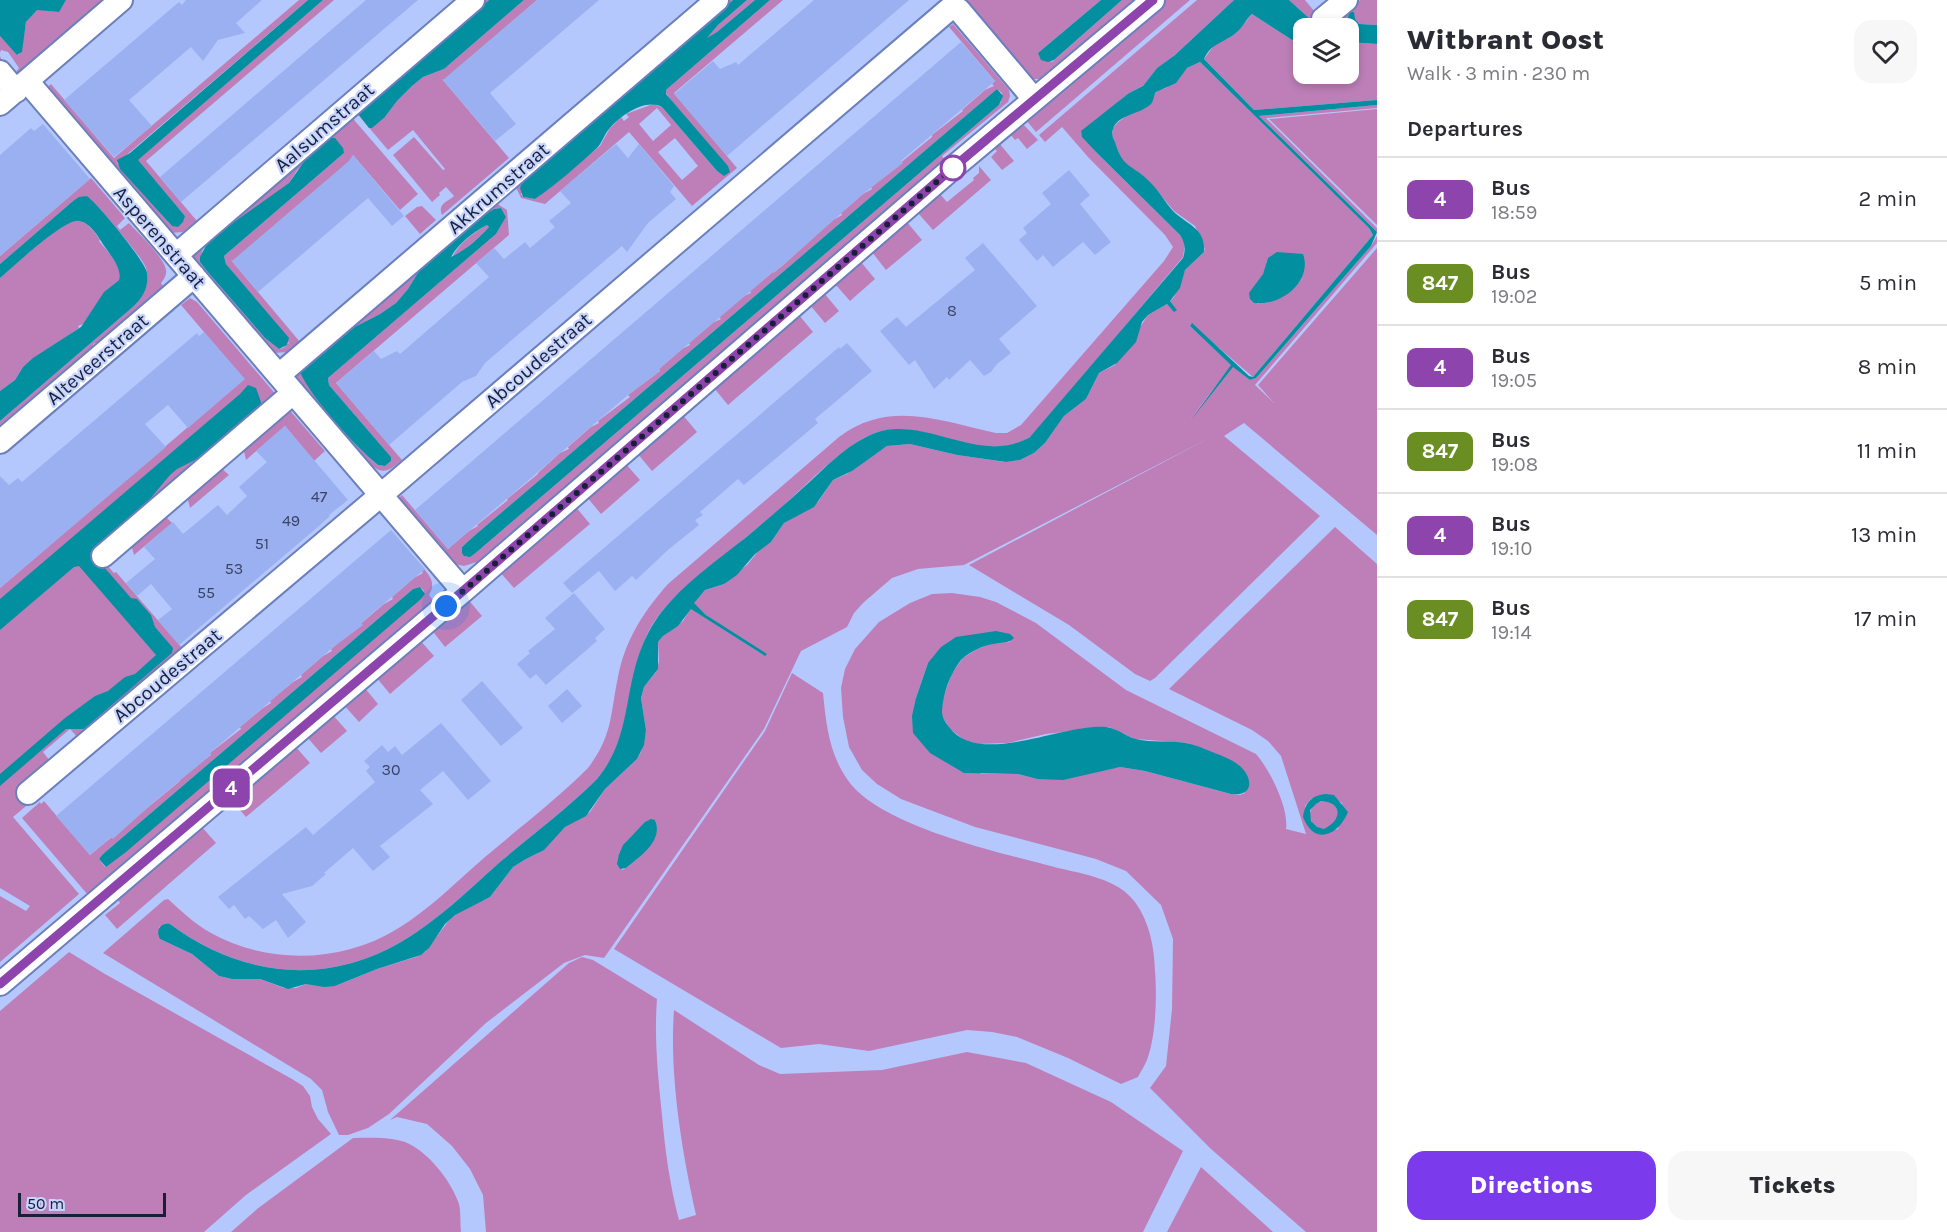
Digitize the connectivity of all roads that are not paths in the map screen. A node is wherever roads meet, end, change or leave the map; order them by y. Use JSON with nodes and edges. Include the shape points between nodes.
{"nodes":[{"id":1,"x":121,"y":0,"type":"edge"},
{"id":2,"x":473,"y":0,"type":"edge"},
{"id":3,"x":717,"y":0,"type":"edge"},
{"id":4,"x":1153,"y":0,"type":"edge"},
{"id":5,"x":1346,"y":0,"type":"edge"},
{"id":6,"x":1324,"y":18,"type":"edge"},
{"id":7,"x":0,"y":72,"type":"edge"},
{"id":8,"x":14,"y":92,"type":"edge"},
{"id":9,"x":1034,"y":99,"type":"junction"},
{"id":10,"x":176,"y":255,"type":"junction"},
{"id":11,"x":194,"y":276,"type":"junction"},
{"id":12,"x":279,"y":375,"type":"junction"},
{"id":13,"x":293,"y":393,"type":"junction"},
{"id":14,"x":0,"y":442,"type":"edge"},
{"id":15,"x":381,"y":495,"type":"junction"},
{"id":16,"x":103,"y":556,"type":"dead end"},
{"id":17,"x":463,"y":591,"type":"junction"},
{"id":18,"x":28,"y":793,"type":"dead end"},
{"id":19,"x":0,"y":984,"type":"edge"}],
"edges":[{"from":1,"to":8,"type":"street"},
{"from":2,"to":10,"type":"street","name":"Aalsumstraat"},
{"from":3,"to":12,"type":"street","name":"Akkrumstraat"},
{"from":4,"to":9,"type":"street"},
{"from":5,"to":6,"type":"street"},
{"from":7,"to":8,"type":"street","name":"Asperenstraat"},
{"from":8,"to":10,"type":"street","name":"Asperenstraat"},
{"from":9,"to":15,"type":"street","name":"Abcoudestraat","via":[[959,10],[952,7]]},
{"from":9,"to":17,"type":"street"},
{"from":10,"to":11,"type":"street","name":"Asperenstraat"},
{"from":11,"to":12,"type":"street","name":"Asperenstraat"},
{"from":11,"to":14,"type":"street","name":"Alteveerstraat"},
{"from":12,"to":13,"type":"street","name":"Asperenstraat"},
{"from":13,"to":15,"type":"street","name":"Asperenstraat"},
{"from":13,"to":16,"type":"street"},
{"from":15,"to":17,"type":"street","name":"Asperenstraat"},
{"from":15,"to":18,"type":"street","name":"Abcoudestraat"},
{"from":17,"to":19,"type":"street"}]}
